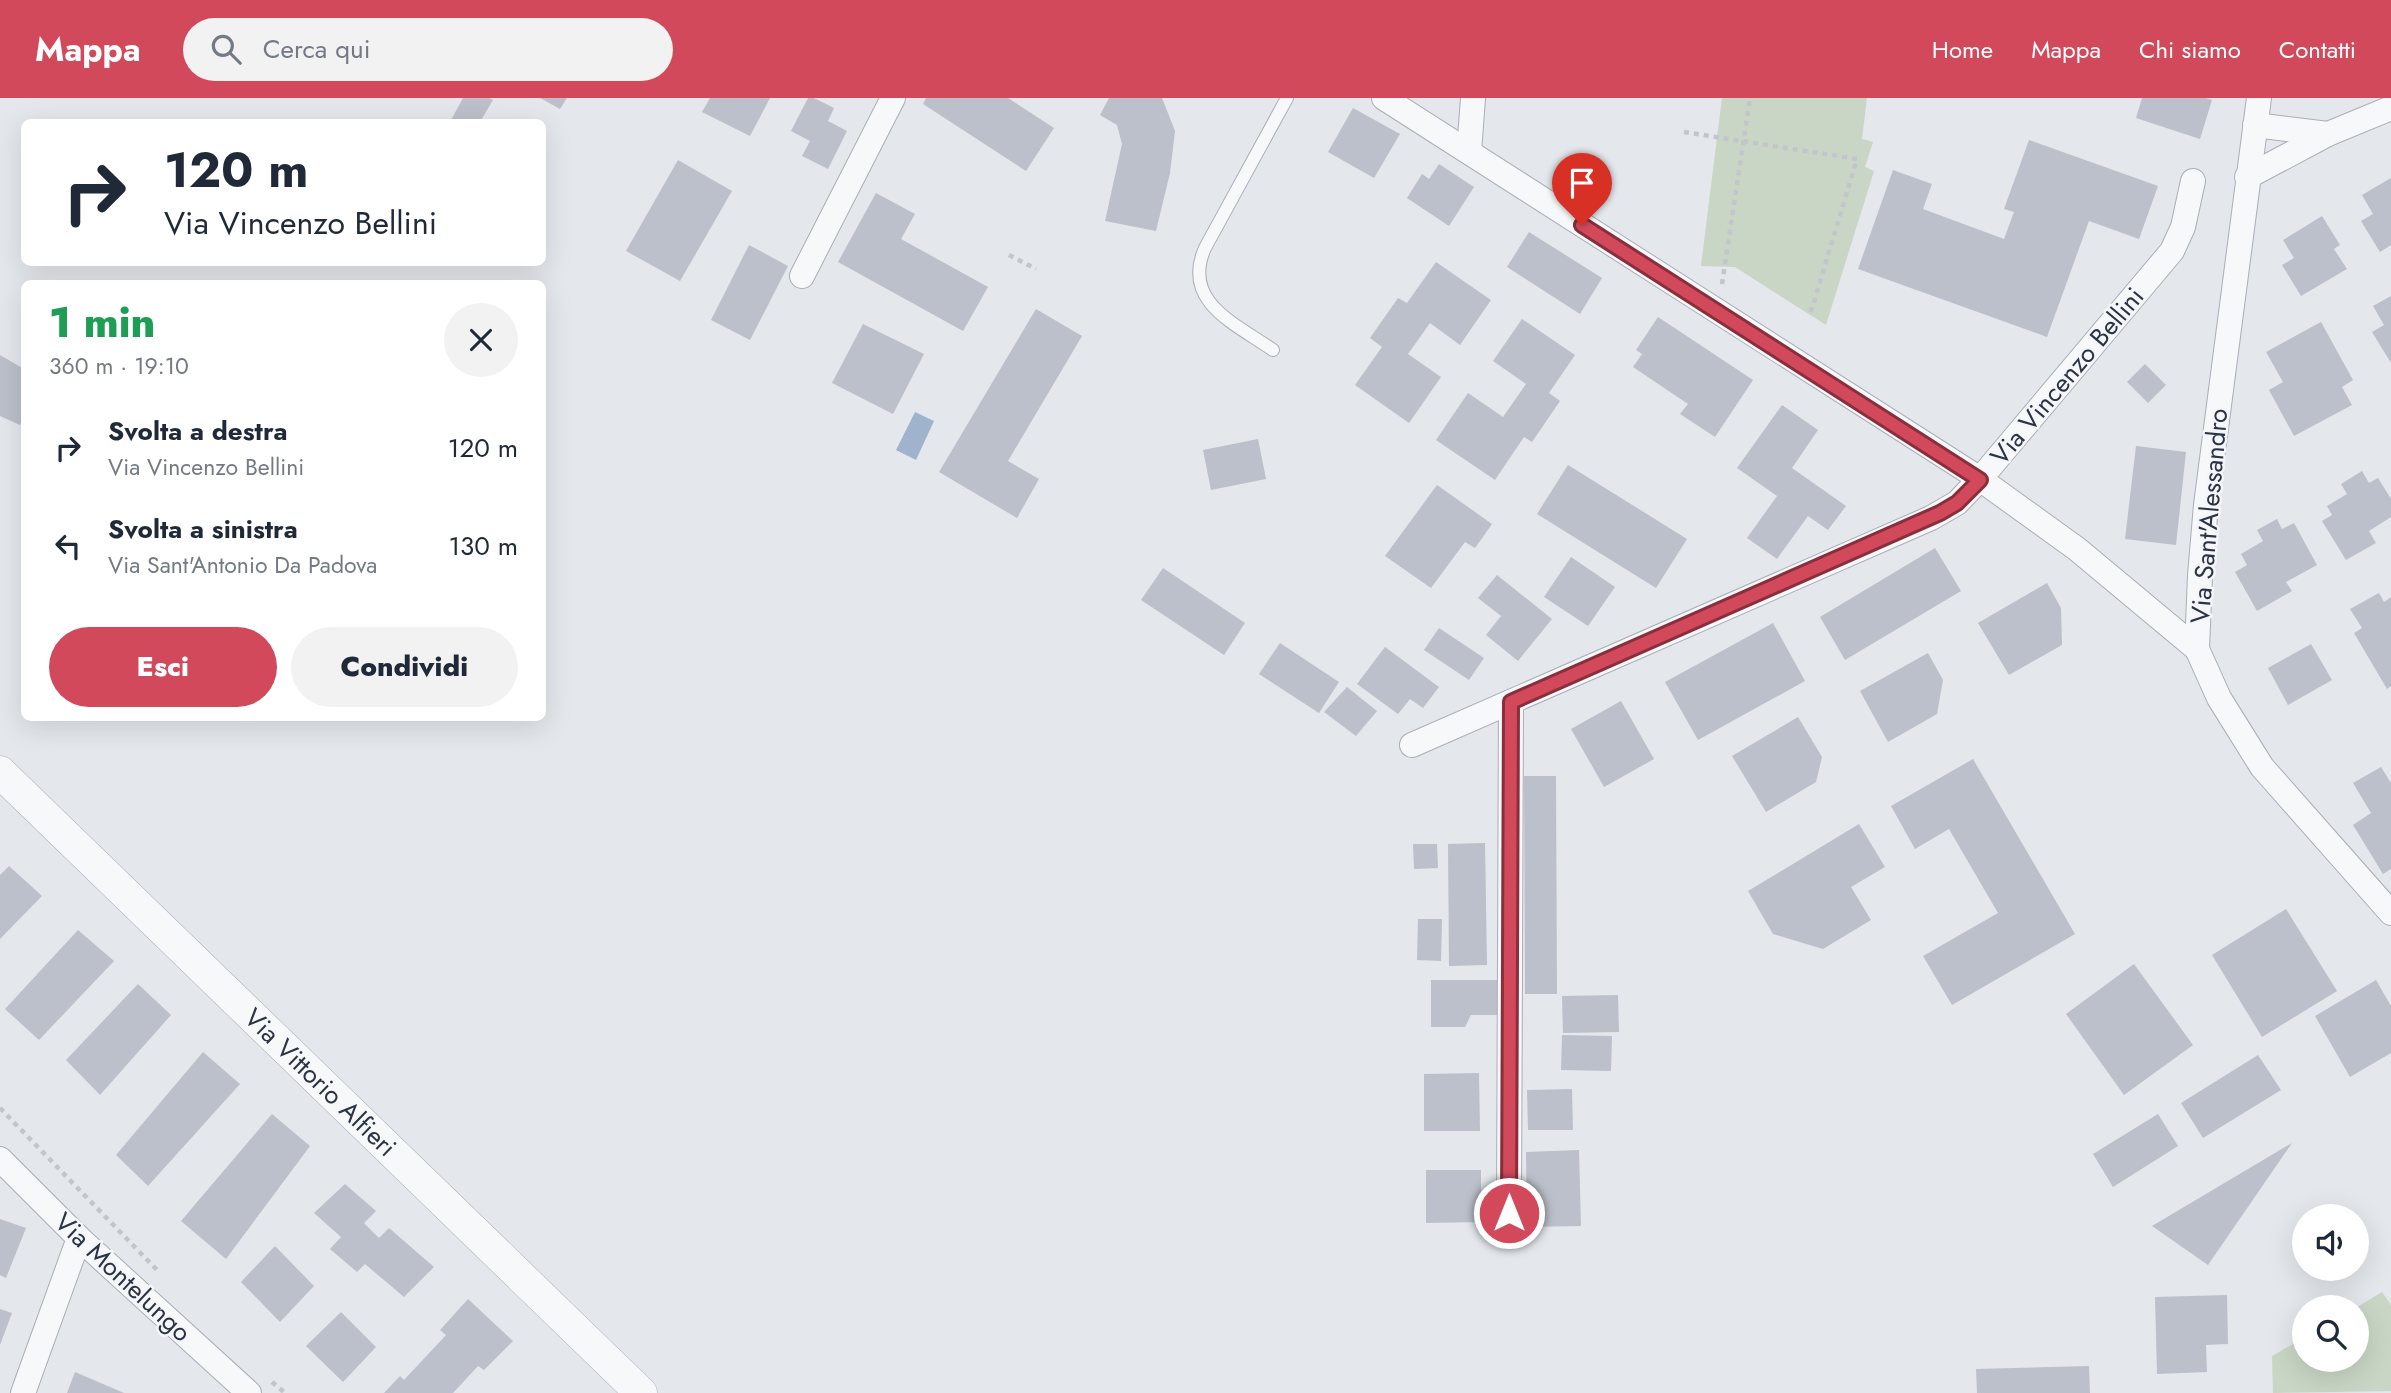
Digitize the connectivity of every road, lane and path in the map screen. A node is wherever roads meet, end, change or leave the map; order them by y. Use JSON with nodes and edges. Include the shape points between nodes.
{"nodes":[{"id":1,"x":893,"y":98,"type":"edge"},
{"id":2,"x":1287,"y":98,"type":"edge"},
{"id":3,"x":1384,"y":98,"type":"edge"},
{"id":4,"x":1473,"y":98,"type":"edge"},
{"id":5,"x":1750,"y":98,"type":"edge"},
{"id":6,"x":2259,"y":98,"type":"edge"},
{"id":7,"x":2391,"y":108,"type":"edge"},
{"id":8,"x":2255,"y":125,"type":"junction"},
{"id":9,"x":1684,"y":132,"type":"dead end"},
{"id":10,"x":2328,"y":134,"type":"junction"},
{"id":11,"x":1744,"y":142,"type":"junction"},
{"id":12,"x":1469,"y":152,"type":"junction"},
{"id":13,"x":2247,"y":177,"type":"junction"},
{"id":14,"x":2193,"y":181,"type":"dead end"},
{"id":15,"x":1009,"y":255,"type":"dead end"},
{"id":16,"x":1036,"y":269,"type":"dead end"},
{"id":17,"x":802,"y":276,"type":"dead end"},
{"id":18,"x":1710,"y":307,"type":"junction"},
{"id":19,"x":1810,"y":315,"type":"dead end"},
{"id":20,"x":1273,"y":350,"type":"dead end"},
{"id":21,"x":1980,"y":480,"type":"junction"},
{"id":22,"x":2197,"y":649,"type":"junction"},
{"id":23,"x":1511,"y":702,"type":"junction"},
{"id":24,"x":1412,"y":745,"type":"dead end"},
{"id":25,"x":0,"y":772,"type":"edge"},
{"id":26,"x":2391,"y":913,"type":"edge"},
{"id":27,"x":0,"y":1108,"type":"edge"},
{"id":28,"x":0,"y":1159,"type":"edge"},
{"id":29,"x":1509,"y":1213,"type":"dead end"},
{"id":30,"x":79,"y":1238,"type":"junction"},
{"id":31,"x":163,"y":1277,"type":"dead end"},
{"id":32,"x":258,"y":1385,"type":"edge"},
{"id":33,"x":23,"y":1393,"type":"edge"},
{"id":34,"x":285,"y":1393,"type":"edge"},
{"id":35,"x":641,"y":1393,"type":"edge"}],
"edges":[{"from":1,"to":17,"type":"street"},
{"from":2,"to":20,"type":"lane","via":[[1205,248],[1198,273],[1208,302]]},
{"from":3,"to":12,"type":"street"},
{"from":4,"to":12,"type":"street"},
{"from":5,"to":11,"type":"path"},
{"from":6,"to":8,"type":"street","name":"Via Sant'Alessandro"},
{"from":7,"to":10,"type":"street"},
{"from":8,"to":10,"type":"street"},
{"from":8,"to":13,"type":"street","name":"Via Sant'Alessandro"},
{"from":9,"to":11,"type":"path"},
{"from":10,"to":13,"type":"street"},
{"from":11,"to":18,"type":"path","via":[[1720,293]]},
{"from":11,"to":19,"type":"path","via":[[1857,159]]},
{"from":12,"to":18,"type":"street"},
{"from":13,"to":22,"type":"street","name":"Via Sant'Alessandro","via":[[2203,528]]},
{"from":14,"to":21,"type":"street","name":"Via Vincenzo Bellini","via":[[2183,227],[2172,251]]},
{"from":15,"to":16,"type":"path"},
{"from":18,"to":21,"type":"street"},
{"from":21,"to":22,"type":"street","via":[[2077,549]]},
{"from":21,"to":23,"type":"street","name":"Via Vincenzo Bellini","via":[[1940,513]]},
{"from":22,"to":26,"type":"street","name":"Via Sant'Alessandro","via":[[2219,698],[2262,767]]},
{"from":23,"to":24,"type":"street","name":"Via Vincenzo Bellini"},
{"from":23,"to":29,"type":"street"},
{"from":25,"to":35,"type":"street","name":"Via Vittorio Alfieri"},
{"from":27,"to":31,"type":"path"},
{"from":28,"to":30,"type":"street","name":"Via Montelungo"},
{"from":30,"to":32,"type":"street","name":"Via Montelungo"},
{"from":30,"to":33,"type":"street"},
{"from":32,"to":34,"type":"path"}]}
